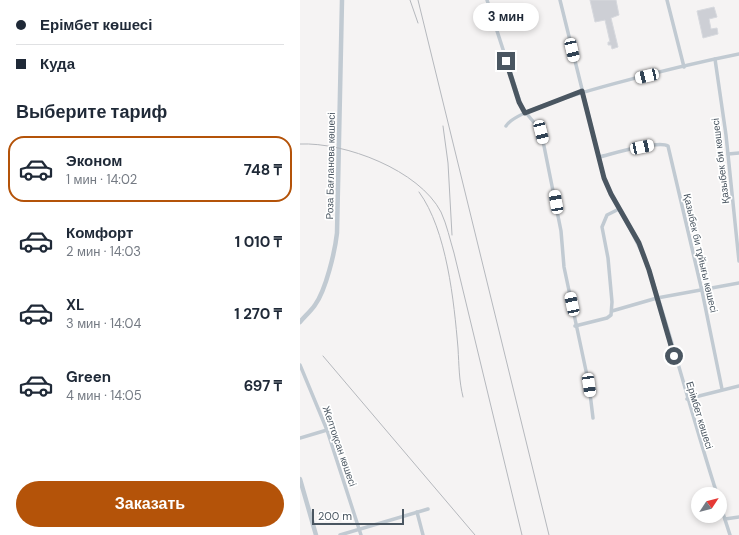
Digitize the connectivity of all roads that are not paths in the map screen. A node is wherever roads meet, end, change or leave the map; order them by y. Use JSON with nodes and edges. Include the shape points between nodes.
{"nodes":[{"id":1,"x":342,"y":0,"type":"edge"},
{"id":2,"x":493,"y":0,"type":"edge"},
{"id":3,"x":560,"y":0,"type":"edge"},
{"id":4,"x":667,"y":0,"type":"edge"},
{"id":5,"x":487,"y":1,"type":"edge"},
{"id":6,"x":739,"y":54,"type":"edge"},
{"id":7,"x":714,"y":59,"type":"junction"},
{"id":8,"x":684,"y":67,"type":"junction"},
{"id":9,"x":582,"y":91,"type":"junction"},
{"id":10,"x":525,"y":113,"type":"junction"},
{"id":11,"x":506,"y":126,"type":"dead end"},
{"id":12,"x":739,"y":153,"type":"edge"},
{"id":13,"x":728,"y":154,"type":"junction"},
{"id":14,"x":599,"y":157,"type":"junction"},
{"id":15,"x":619,"y":209,"type":"junction"},
{"id":16,"x":739,"y":261,"type":"edge"},
{"id":17,"x":739,"y":283,"type":"edge"},
{"id":18,"x":702,"y":290,"type":"junction"},
{"id":19,"x":657,"y":298,"type":"junction"},
{"id":20,"x":612,"y":311,"type":"junction"},
{"id":21,"x":300,"y":322,"type":"edge"},
{"id":22,"x":575,"y":326,"type":"junction"},
{"id":23,"x":300,"y":365,"type":"edge"},
{"id":24,"x":739,"y":386,"type":"edge"},
{"id":25,"x":722,"y":389,"type":"junction"},
{"id":26,"x":687,"y":399,"type":"junction"},
{"id":27,"x":593,"y":418,"type":"dead end"},
{"id":28,"x":328,"y":430,"type":"junction"},
{"id":29,"x":300,"y":438,"type":"edge"},
{"id":30,"x":300,"y":479,"type":"edge"},
{"id":31,"x":715,"y":487,"type":"edge"},
{"id":32,"x":428,"y":508,"type":"dead end"},
{"id":33,"x":416,"y":512,"type":"junction"},
{"id":34,"x":739,"y":517,"type":"edge"},
{"id":35,"x":727,"y":519,"type":"edge"},
{"id":36,"x":726,"y":523,"type":"edge"},
{"id":37,"x":360,"y":529,"type":"junction"},
{"id":38,"x":316,"y":535,"type":"edge"},
{"id":39,"x":340,"y":535,"type":"edge"},
{"id":40,"x":361,"y":535,"type":"edge"},
{"id":41,"x":423,"y":535,"type":"edge"},
{"id":42,"x":730,"y":535,"type":"edge"}],
"edges":[{"from":1,"to":21,"type":"street","name":"Роза Бағланова көшесі","via":[[335,248],[322,291],[315,305]]},
{"from":2,"to":5,"type":"street"},
{"from":3,"to":9,"type":"street","name":"Ерімбет көшесі"},
{"from":4,"to":8,"type":"street"},
{"from":5,"to":10,"type":"street"},
{"from":6,"to":7,"type":"street"},
{"from":7,"to":8,"type":"street"},
{"from":7,"to":13,"type":"street","name":"Қазыбек би көшесі"},
{"from":8,"to":9,"type":"street"},
{"from":9,"to":10,"type":"street"},
{"from":9,"to":14,"type":"street","name":"Ерімбет көшесі"},
{"from":10,"to":11,"type":"street","via":[[512,119]]},
{"from":10,"to":22,"type":"street","via":[[541,132],[548,158]]},
{"from":12,"to":13,"type":"street"},
{"from":13,"to":16,"type":"street","name":"Қазыбек би көшесі"},
{"from":14,"to":15,"type":"street","name":"Ерімбет көшесі","via":[[611,194]]},
{"from":14,"to":18,"type":"street","name":"Қазыбек би тұйығы көшесі","via":[[642,147],[662,144],[668,146]]},
{"from":15,"to":19,"type":"street","name":"Ерімбет көшесі","via":[[639,243]]},
{"from":15,"to":20,"type":"street","via":[[607,215],[602,227],[608,258]]},
{"from":17,"to":18,"type":"street"},
{"from":18,"to":19,"type":"street"},
{"from":18,"to":25,"type":"street","name":"Қазыбек би тұйығы көшесі"},
{"from":19,"to":20,"type":"street"},
{"from":19,"to":26,"type":"street","name":"Ерімбет көшесі"},
{"from":20,"to":22,"type":"street","via":[[607,318]]},
{"from":22,"to":27,"type":"street","via":[[589,385]]},
{"from":23,"to":28,"type":"street","name":"Желтоқсан көшесі"},
{"from":24,"to":25,"type":"street"},
{"from":25,"to":26,"type":"street"},
{"from":26,"to":31,"type":"street","name":"Ерімбет көшесі"},
{"from":28,"to":29,"type":"street"},
{"from":28,"to":37,"type":"street","name":"Желтоқсан көшесі"},
{"from":30,"to":38,"type":"street"},
{"from":32,"to":33,"type":"street"},
{"from":33,"to":37,"type":"street"},
{"from":33,"to":41,"type":"street"},
{"from":34,"to":35,"type":"street"},
{"from":36,"to":42,"type":"street"},
{"from":37,"to":39,"type":"street"},
{"from":37,"to":40,"type":"street","name":"Желтоқсан көшесі"}]}
